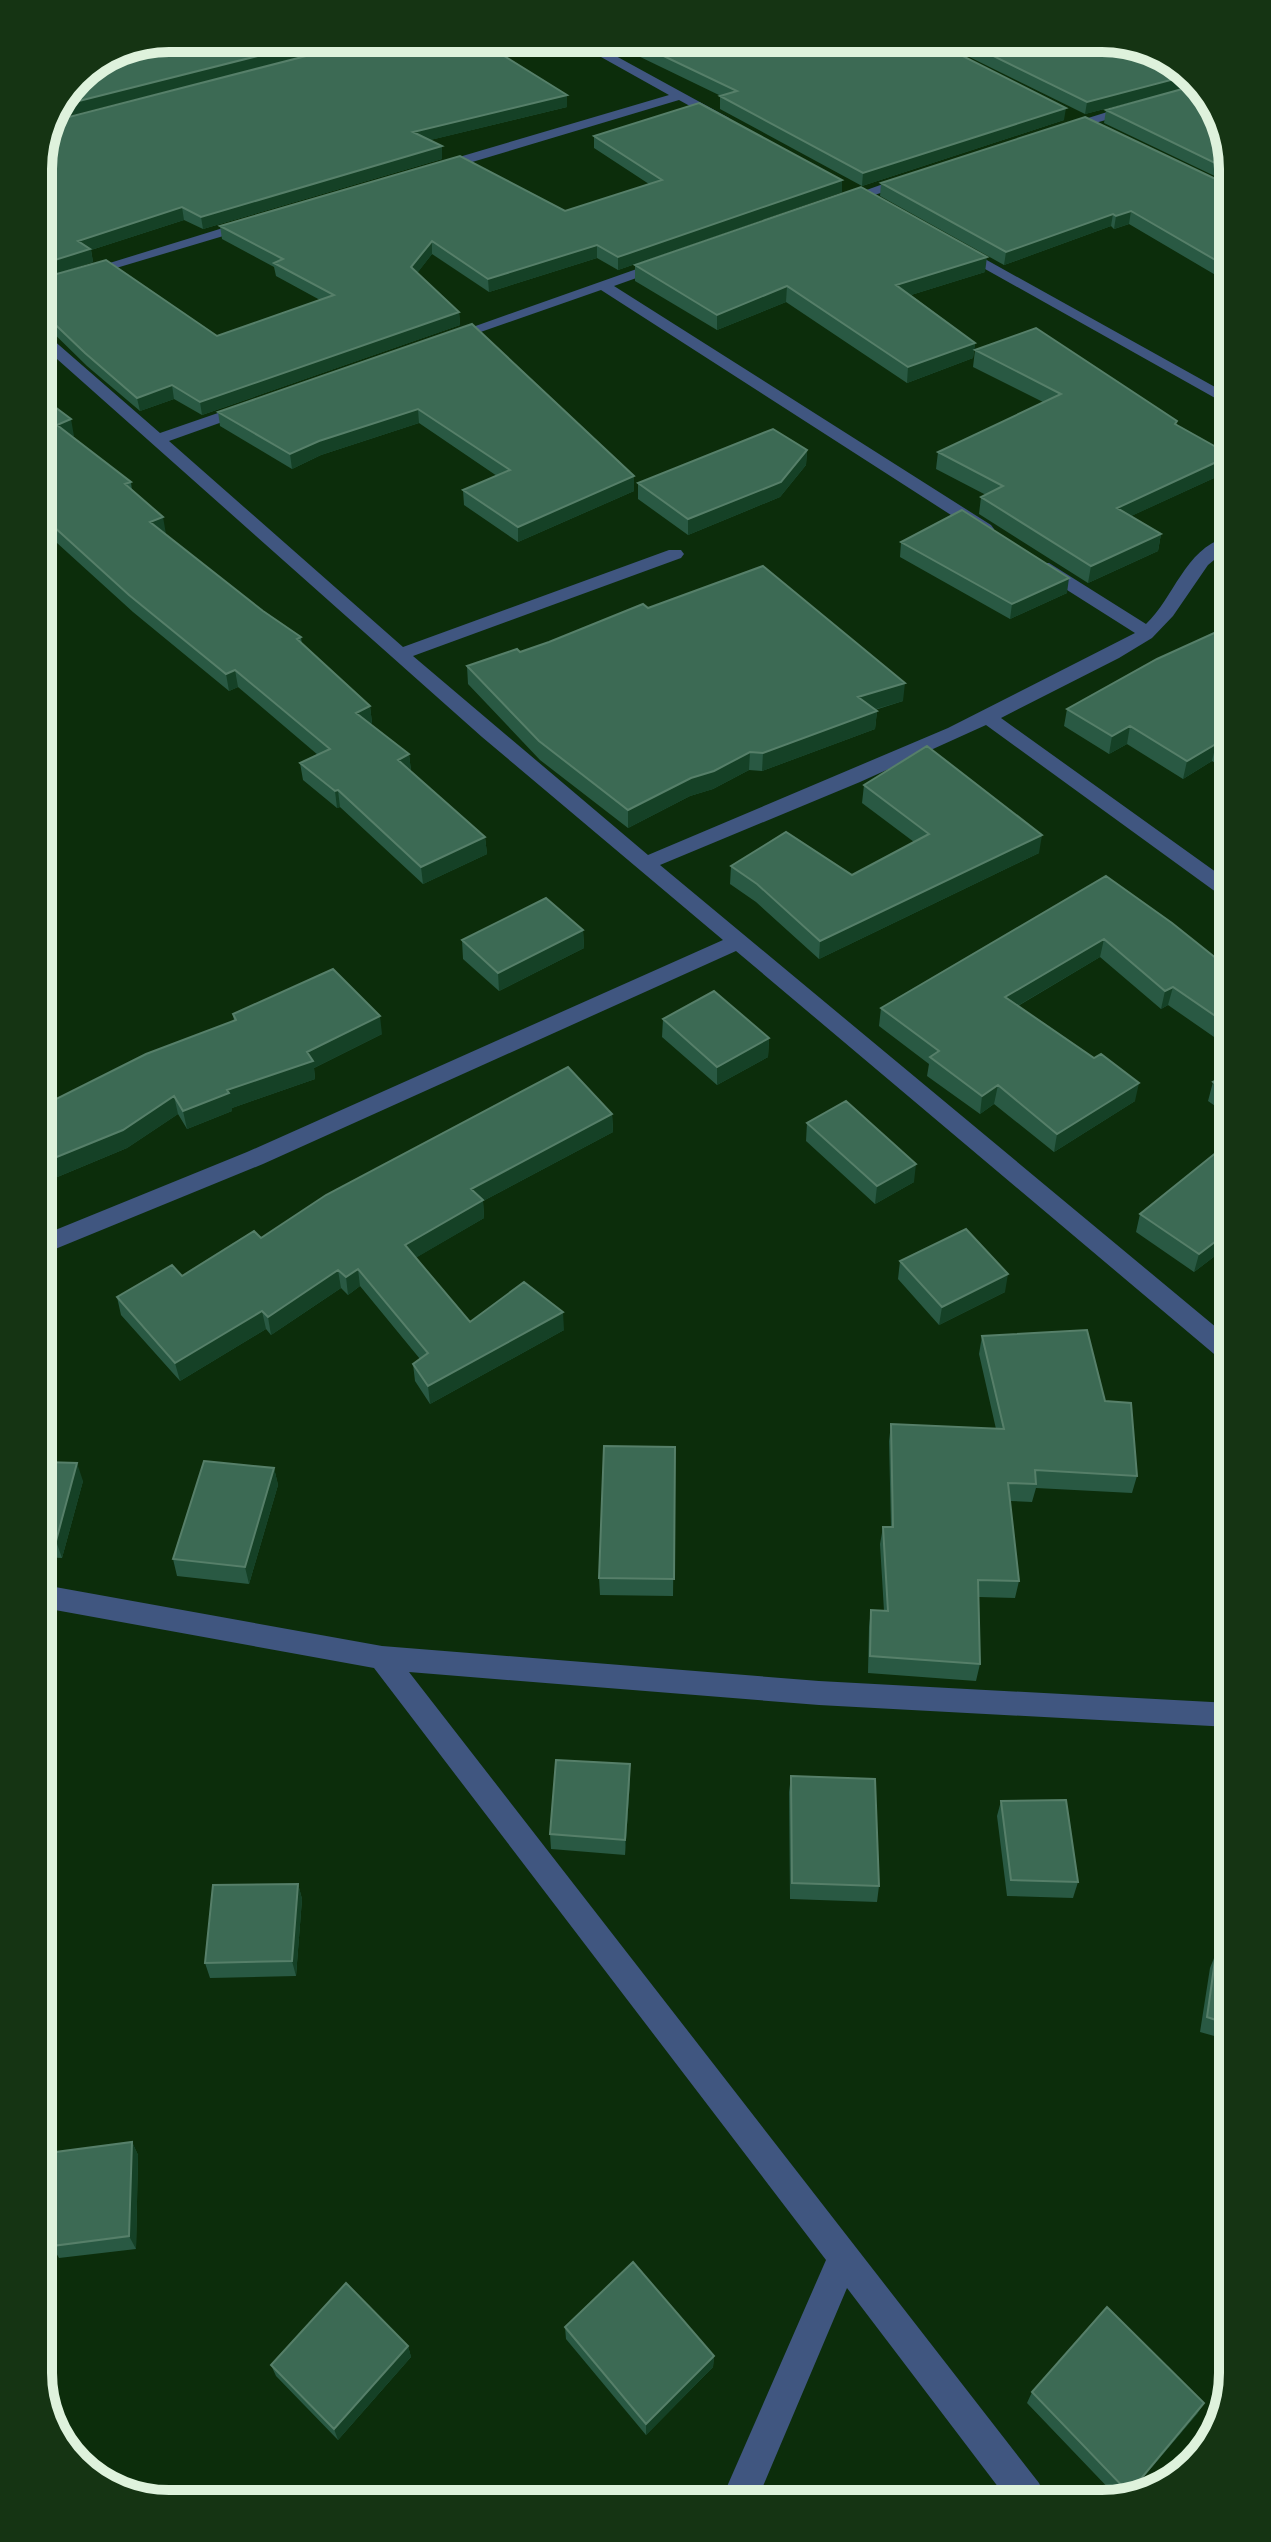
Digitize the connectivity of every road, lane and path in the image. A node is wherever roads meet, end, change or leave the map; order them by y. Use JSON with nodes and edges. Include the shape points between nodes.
{"nodes":[{"id":1,"x":599,"y":52,"type":"edge"},
{"id":2,"x":680,"y":96,"type":"junction"},
{"id":3,"x":1144,"y":105,"type":"edge"},
{"id":4,"x":1070,"y":114,"type":"edge"},
{"id":5,"x":1084,"y":121,"type":"junction"},
{"id":6,"x":736,"y":126,"type":"edge"},
{"id":7,"x":1112,"y":135,"type":"edge"},
{"id":8,"x":1039,"y":136,"type":"edge"},
{"id":9,"x":421,"y":173,"type":"edge"},
{"id":10,"x":921,"y":175,"type":"edge"},
{"id":11,"x":818,"y":209,"type":"edge"},
{"id":12,"x":268,"y":218,"type":"edge"},
{"id":13,"x":942,"y":239,"type":"edge"},
{"id":14,"x":675,"y":260,"type":"edge"},
{"id":15,"x":69,"y":277,"type":"edge"},
{"id":16,"x":603,"y":285,"type":"junction"},
{"id":17,"x":52,"y":347,"type":"edge"},
{"id":18,"x":424,"y":347,"type":"edge"},
{"id":19,"x":1219,"y":395,"type":"edge"},
{"id":20,"x":260,"y":404,"type":"edge"},
{"id":21,"x":156,"y":440,"type":"junction"},
{"id":22,"x":1001,"y":540,"type":"edge"},
{"id":23,"x":1219,"y":551,"type":"edge"},
{"id":24,"x":675,"y":554,"type":"dead end"},
{"id":25,"x":1028,"y":557,"type":"edge"},
{"id":26,"x":1147,"y":633,"type":"junction"},
{"id":27,"x":401,"y":654,"type":"junction"},
{"id":28,"x":989,"y":718,"type":"junction"},
{"id":29,"x":647,"y":863,"type":"junction"},
{"id":30,"x":1219,"y":884,"type":"edge"},
{"id":31,"x":738,"y":942,"type":"junction"},
{"id":32,"x":52,"y":1241,"type":"edge"},
{"id":33,"x":1219,"y":1344,"type":"edge"},
{"id":34,"x":52,"y":1597,"type":"edge"},
{"id":35,"x":382,"y":1658,"type":"junction"},
{"id":36,"x":1219,"y":1714,"type":"edge"},
{"id":37,"x":843,"y":2259,"type":"junction"},
{"id":38,"x":743,"y":2490,"type":"edge"},
{"id":39,"x":1023,"y":2490,"type":"edge"}],
"edges":[{"from":1,"to":2,"type":"street"},
{"from":2,"to":6,"type":"street"},
{"from":2,"to":9,"type":"street"},
{"from":3,"to":5,"type":"street"},
{"from":4,"to":5,"type":"street"},
{"from":5,"to":7,"type":"street"},
{"from":5,"to":8,"type":"street"},
{"from":10,"to":11,"type":"street"},
{"from":12,"to":15,"type":"street"},
{"from":13,"to":19,"type":"street"},
{"from":14,"to":16,"type":"street"},
{"from":16,"to":18,"type":"street"},
{"from":16,"to":22,"type":"street"},
{"from":17,"to":21,"type":"street"},
{"from":20,"to":21,"type":"street"},
{"from":21,"to":27,"type":"street"},
{"from":23,"to":26,"type":"street"},
{"from":24,"to":27,"type":"street"},
{"from":25,"to":26,"type":"street"},
{"from":26,"to":28,"type":"street"},
{"from":27,"to":29,"type":"street"},
{"from":28,"to":29,"type":"street"},
{"from":28,"to":30,"type":"street"},
{"from":29,"to":31,"type":"street"},
{"from":31,"to":32,"type":"street","via":[[255,1158]]},
{"from":31,"to":33,"type":"street"},
{"from":34,"to":35,"type":"street"},
{"from":35,"to":36,"type":"street","via":[[819,1693]]},
{"from":35,"to":37,"type":"street"},
{"from":37,"to":38,"type":"street"},
{"from":37,"to":39,"type":"street"}]}
